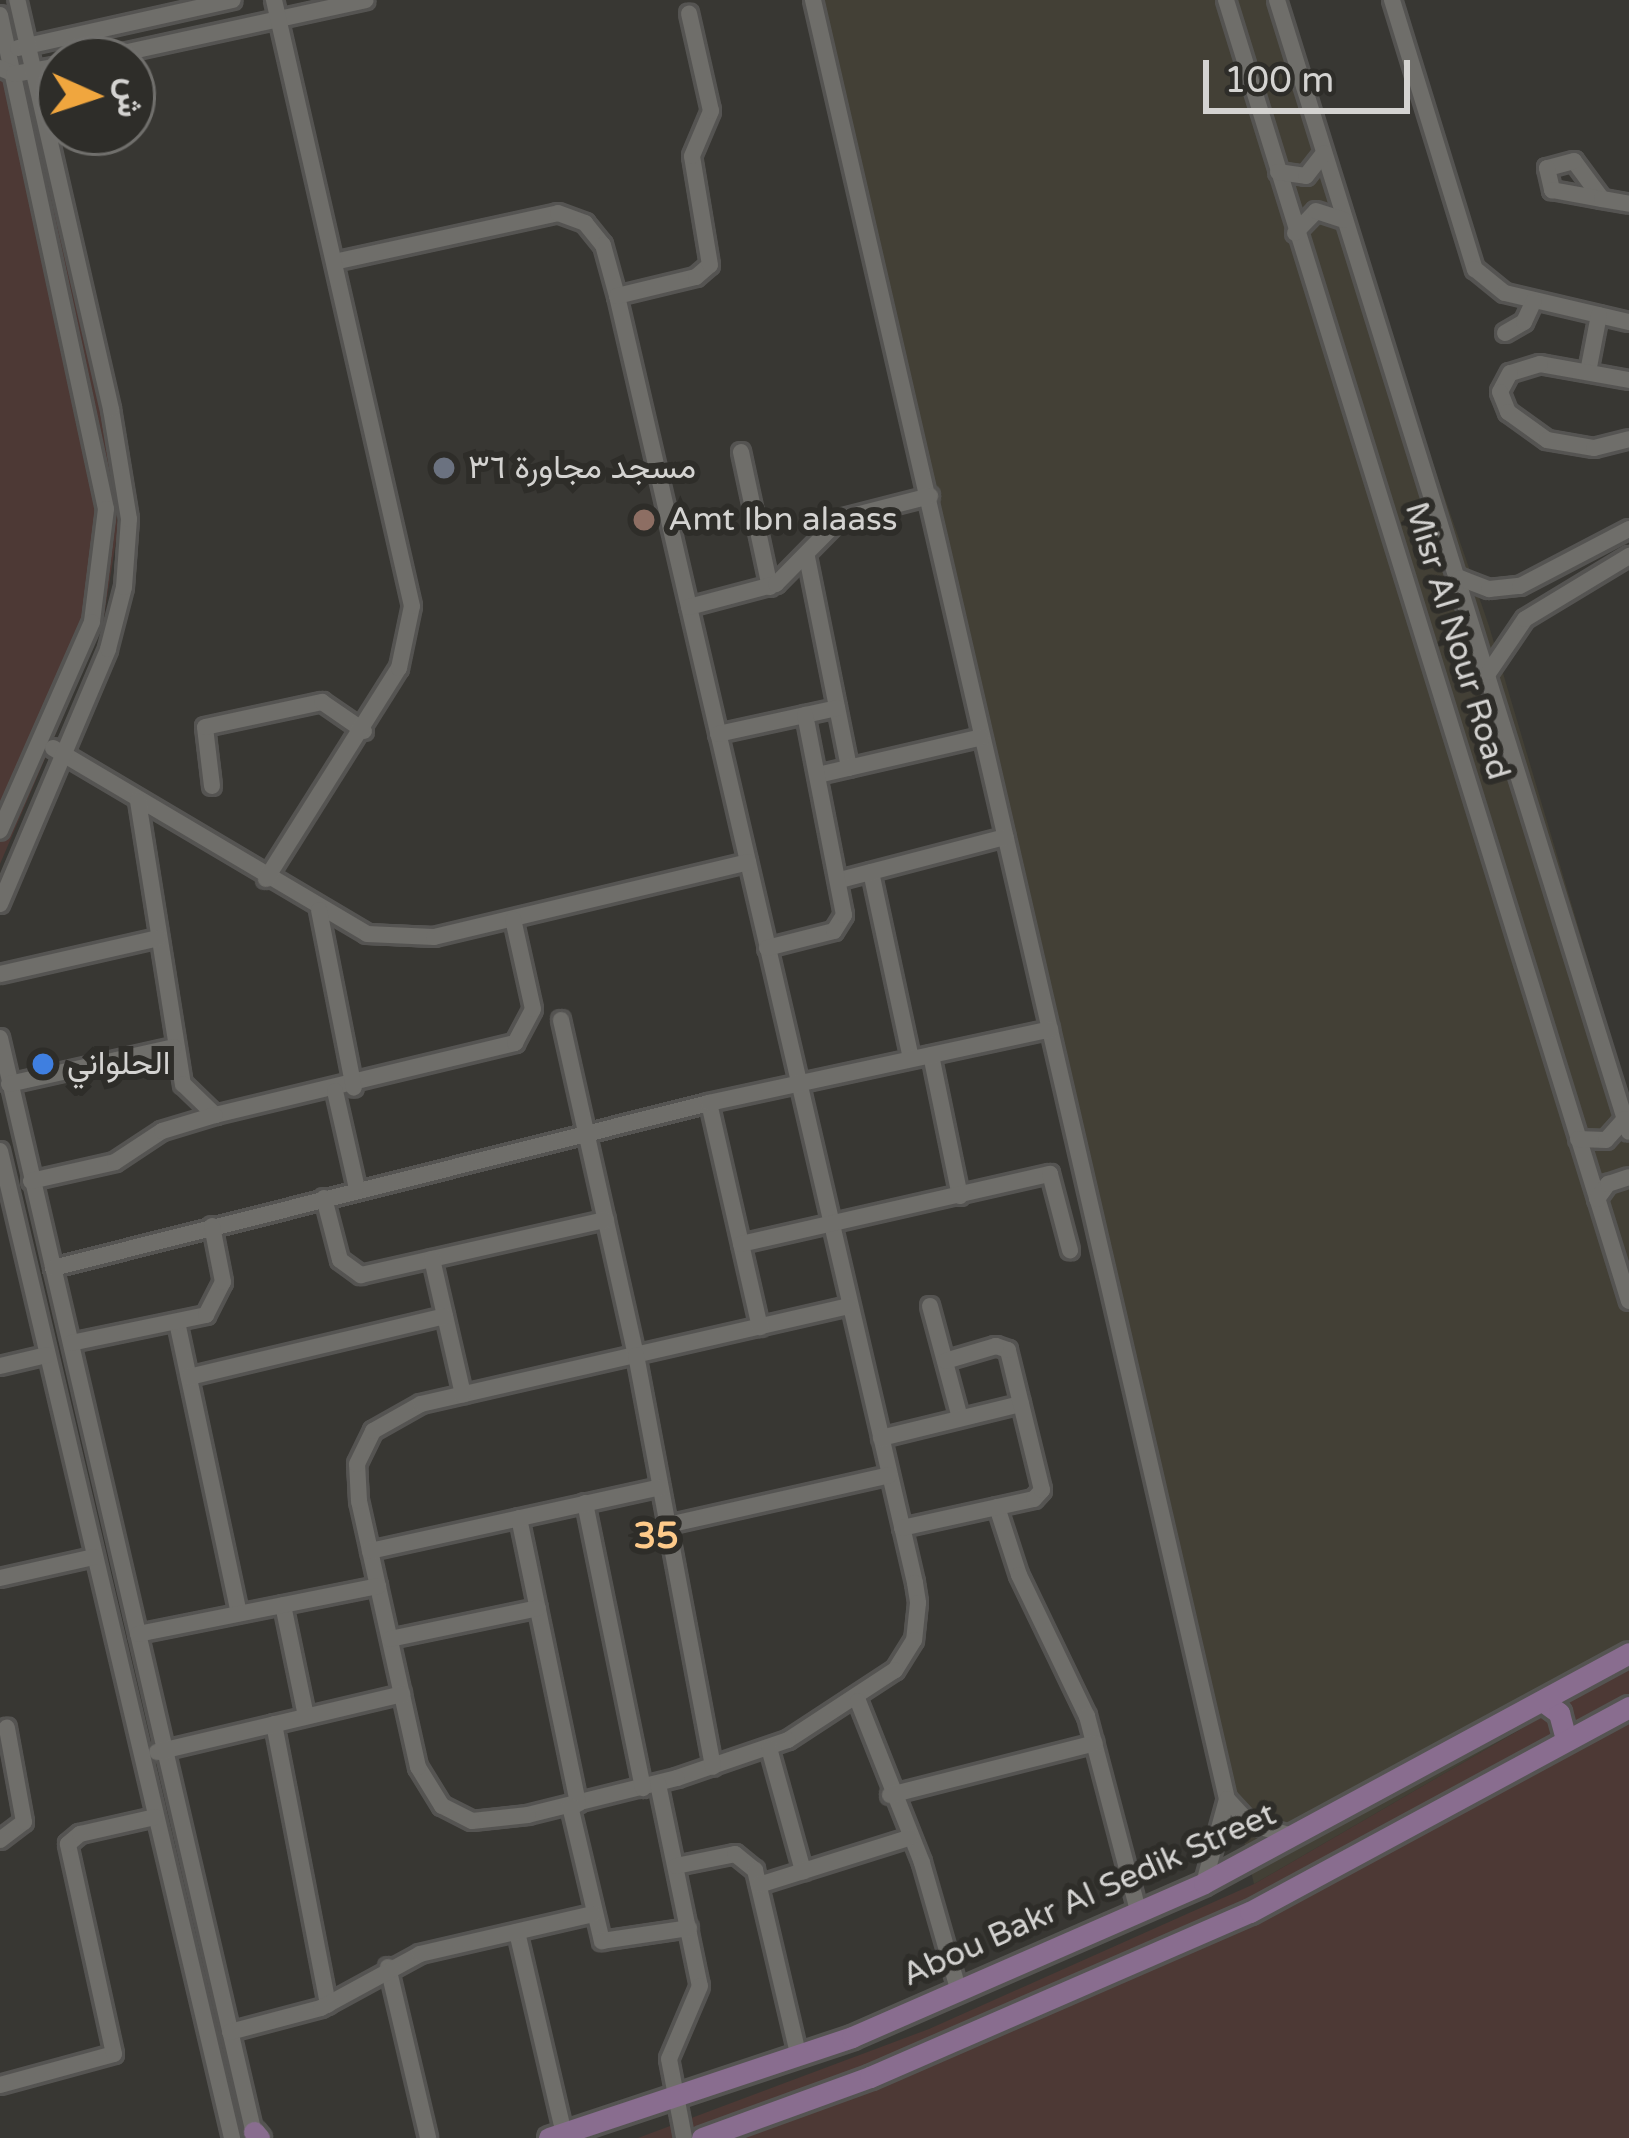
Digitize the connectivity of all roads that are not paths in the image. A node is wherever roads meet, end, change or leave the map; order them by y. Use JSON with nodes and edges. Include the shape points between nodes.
{"nodes":[{"id":1,"x":17,"y":0,"type":"edge"},
{"id":2,"x":233,"y":0,"type":"edge"},
{"id":3,"x":274,"y":0,"type":"edge"},
{"id":4,"x":366,"y":0,"type":"edge"},
{"id":5,"x":813,"y":0,"type":"edge"},
{"id":6,"x":1226,"y":0,"type":"edge"},
{"id":7,"x":1277,"y":0,"type":"edge"},
{"id":8,"x":1392,"y":0,"type":"edge"},
{"id":9,"x":689,"y":13,"type":"dead end"},
{"id":10,"x":0,"y":15,"type":"edge"},
{"id":11,"x":279,"y":22,"type":"junction"},
{"id":12,"x":27,"y":46,"type":"junction"},
{"id":13,"x":156,"y":47,"type":"edge"},
{"id":14,"x":11,"y":65,"type":"edge"},
{"id":15,"x":1324,"y":153,"type":"junction"},
{"id":16,"x":1277,"y":172,"type":"junction"},
{"id":17,"x":1602,"y":199,"type":"dead end"},
{"id":18,"x":1629,"y":204,"type":"edge"},
{"id":19,"x":1344,"y":220,"type":"junction"},
{"id":20,"x":1295,"y":233,"type":"junction"},
{"id":21,"x":334,"y":262,"type":"junction"},
{"id":22,"x":617,"y":296,"type":"junction"},
{"id":23,"x":1534,"y":301,"type":"junction"},
{"id":24,"x":1598,"y":315,"type":"junction"},
{"id":25,"x":1629,"y":322,"type":"edge"},
{"id":26,"x":1505,"y":333,"type":"dead end"},
{"id":27,"x":1588,"y":372,"type":"junction"},
{"id":28,"x":1629,"y":380,"type":"edge"},
{"id":29,"x":1629,"y":439,"type":"edge"},
{"id":30,"x":741,"y":452,"type":"dead end"},
{"id":31,"x":929,"y":496,"type":"junction"},
{"id":32,"x":1629,"y":529,"type":"edge"},
{"id":33,"x":1592,"y":549,"type":"junction"},
{"id":34,"x":1629,"y":556,"type":"edge"},
{"id":35,"x":807,"y":557,"type":"junction"},
{"id":36,"x":1604,"y":570,"type":"junction"},
{"id":37,"x":1460,"y":578,"type":"junction"},
{"id":38,"x":770,"y":587,"type":"junction"},
{"id":39,"x":689,"y":607,"type":"junction"},
{"id":40,"x":1489,"y":672,"type":"junction"},
{"id":41,"x":837,"y":708,"type":"junction"},
{"id":42,"x":805,"y":715,"type":"junction"},
{"id":43,"x":364,"y":731,"type":"junction"},
{"id":44,"x":718,"y":734,"type":"junction"},
{"id":45,"x":982,"y":737,"type":"junction"},
{"id":46,"x":40,"y":740,"type":"junction"},
{"id":47,"x":60,"y":752,"type":"junction"},
{"id":48,"x":849,"y":768,"type":"junction"},
{"id":49,"x":818,"y":775,"type":"junction"},
{"id":50,"x":212,"y":786,"type":"dead end"},
{"id":51,"x":138,"y":802,"type":"junction"},
{"id":52,"x":0,"y":831,"type":"edge"},
{"id":53,"x":1005,"y":837,"type":"junction"},
{"id":54,"x":748,"y":862,"type":"junction"},
{"id":55,"x":871,"y":872,"type":"junction"},
{"id":56,"x":266,"y":879,"type":"junction"},
{"id":57,"x":840,"y":880,"type":"junction"},
{"id":58,"x":0,"y":904,"type":"edge"},
{"id":59,"x":319,"y":910,"type":"junction"},
{"id":60,"x":513,"y":919,"type":"junction"},
{"id":61,"x":158,"y":938,"type":"junction"},
{"id":62,"x":767,"y":948,"type":"junction"},
{"id":63,"x":0,"y":974,"type":"edge"},
{"id":64,"x":561,"y":1020,"type":"dead end"},
{"id":65,"x":1050,"y":1029,"type":"junction"},
{"id":66,"x":0,"y":1038,"type":"edge"},
{"id":67,"x":175,"y":1048,"type":"junction"},
{"id":68,"x":931,"y":1055,"type":"junction"},
{"id":69,"x":911,"y":1059,"type":"junction"},
{"id":70,"x":799,"y":1083,"type":"junction"},
{"id":71,"x":8,"y":1084,"type":"junction"},
{"id":72,"x":344,"y":1089,"type":"junction"},
{"id":73,"x":709,"y":1103,"type":"junction"},
{"id":74,"x":7,"y":1106,"type":"edge"},
{"id":75,"x":214,"y":1115,"type":"junction"},
{"id":76,"x":1627,"y":1125,"type":"edge"},
{"id":77,"x":9,"y":1132,"type":"edge"},
{"id":78,"x":586,"y":1133,"type":"junction"},
{"id":79,"x":1578,"y":1139,"type":"junction"},
{"id":80,"x":0,"y":1151,"type":"edge"},
{"id":81,"x":1629,"y":1177,"type":"edge"},
{"id":82,"x":32,"y":1181,"type":"junction"},
{"id":83,"x":357,"y":1189,"type":"junction"},
{"id":84,"x":960,"y":1196,"type":"junction"},
{"id":85,"x":324,"y":1198,"type":"junction"},
{"id":86,"x":1597,"y":1199,"type":"junction"},
{"id":87,"x":606,"y":1220,"type":"junction"},
{"id":88,"x":831,"y":1224,"type":"junction"},
{"id":89,"x":212,"y":1226,"type":"junction"},
{"id":90,"x":741,"y":1244,"type":"junction"},
{"id":91,"x":1070,"y":1250,"type":"dead end"},
{"id":92,"x":432,"y":1259,"type":"junction"},
{"id":93,"x":53,"y":1268,"type":"junction"},
{"id":94,"x":1629,"y":1301,"type":"edge"},
{"id":95,"x":850,"y":1306,"type":"junction"},
{"id":96,"x":930,"y":1306,"type":"dead end"},
{"id":97,"x":445,"y":1316,"type":"junction"},
{"id":98,"x":177,"y":1322,"type":"junction"},
{"id":99,"x":760,"y":1327,"type":"junction"},
{"id":100,"x":71,"y":1343,"type":"junction"},
{"id":101,"x":47,"y":1355,"type":"junction"},
{"id":102,"x":636,"y":1355,"type":"junction"},
{"id":103,"x":945,"y":1361,"type":"junction"},
{"id":104,"x":0,"y":1366,"type":"edge"},
{"id":105,"x":189,"y":1377,"type":"junction"},
{"id":106,"x":463,"y":1394,"type":"junction"},
{"id":107,"x":1021,"y":1405,"type":"junction"},
{"id":108,"x":960,"y":1418,"type":"junction"},
{"id":109,"x":880,"y":1438,"type":"junction"},
{"id":110,"x":889,"y":1475,"type":"junction"},
{"id":111,"x":661,"y":1486,"type":"junction"},
{"id":112,"x":585,"y":1503,"type":"junction"},
{"id":113,"x":997,"y":1507,"type":"junction"},
{"id":114,"x":519,"y":1518,"type":"junction"},
{"id":115,"x":668,"y":1525,"type":"junction"},
{"id":116,"x":902,"y":1528,"type":"junction"},
{"id":117,"x":370,"y":1551,"type":"junction"},
{"id":118,"x":94,"y":1557,"type":"junction"},
{"id":119,"x":0,"y":1578,"type":"edge"},
{"id":120,"x":378,"y":1586,"type":"junction"},
{"id":121,"x":283,"y":1605,"type":"junction"},
{"id":122,"x":538,"y":1608,"type":"junction"},
{"id":123,"x":238,"y":1610,"type":"junction"},
{"id":124,"x":138,"y":1634,"type":"junction"},
{"id":125,"x":390,"y":1639,"type":"junction"},
{"id":126,"x":1629,"y":1653,"type":"edge"},
{"id":127,"x":402,"y":1694,"type":"junction"},
{"id":128,"x":858,"y":1701,"type":"junction"},
{"id":129,"x":1544,"y":1702,"type":"junction"},
{"id":130,"x":1629,"y":1707,"type":"edge"},
{"id":131,"x":305,"y":1717,"type":"junction"},
{"id":132,"x":274,"y":1724,"type":"junction"},
{"id":133,"x":7,"y":1728,"type":"dead end"},
{"id":134,"x":1566,"y":1740,"type":"junction"},
{"id":135,"x":1094,"y":1743,"type":"junction"},
{"id":136,"x":769,"y":1748,"type":"junction"},
{"id":137,"x":163,"y":1750,"type":"junction"},
{"id":138,"x":140,"y":1756,"type":"junction"},
{"id":139,"x":713,"y":1768,"type":"junction"},
{"id":140,"x":650,"y":1786,"type":"junction"},
{"id":141,"x":890,"y":1795,"type":"junction"},
{"id":142,"x":1227,"y":1799,"type":"junction"},
{"id":143,"x":574,"y":1805,"type":"junction"},
{"id":144,"x":155,"y":1817,"type":"junction"},
{"id":145,"x":1299,"y":1836,"type":"junction"},
{"id":146,"x":911,"y":1837,"type":"junction"},
{"id":147,"x":0,"y":1840,"type":"edge"},
{"id":148,"x":676,"y":1866,"type":"junction"},
{"id":149,"x":803,"y":1871,"type":"junction"},
{"id":150,"x":1204,"y":1883,"type":"junction"},
{"id":151,"x":759,"y":1885,"type":"junction"},
{"id":152,"x":1138,"y":1911,"type":"junction"},
{"id":153,"x":593,"y":1914,"type":"junction"},
{"id":154,"x":689,"y":1928,"type":"junction"},
{"id":155,"x":517,"y":1932,"type":"junction"},
{"id":156,"x":388,"y":1967,"type":"junction"},
{"id":157,"x":959,"y":1992,"type":"junction"},
{"id":158,"x":328,"y":2005,"type":"junction"},
{"id":159,"x":230,"y":2032,"type":"junction"},
{"id":160,"x":799,"y":2057,"type":"junction"},
{"id":161,"x":0,"y":2085,"type":"edge"},
{"id":162,"x":674,"y":2102,"type":"junction"},
{"id":163,"x":557,"y":2136,"type":"edge"},
{"id":164,"x":250,"y":2137,"type":"edge"},
{"id":165,"x":428,"y":2138,"type":"edge"},
{"id":166,"x":684,"y":2138,"type":"edge"},
{"id":167,"x":702,"y":2138,"type":"edge"}],
"edges":[{"from":1,"to":12,"type":"street"},
{"from":2,"to":12,"type":"street"},
{"from":3,"to":11,"type":"street"},
{"from":4,"to":11,"type":"street"},
{"from":5,"to":31,"type":"street"},
{"from":6,"to":16,"type":"street","name":"Misr Al Nour Road"},
{"from":7,"to":15,"type":"street","name":"Misr Al Nour Road"},
{"from":8,"to":23,"type":"street","via":[[1469,258],[1493,287]]},
{"from":9,"to":22,"type":"street","via":[[711,111],[692,151],[710,265],[701,275]]},
{"from":10,"to":14,"type":"street"},
{"from":11,"to":13,"type":"street"},
{"from":11,"to":21,"type":"street"},
{"from":12,"to":14,"type":"street"},
{"from":12,"to":14,"type":"street"},
{"from":14,"to":46,"type":"street","via":[[106,509],[92,622]]},
{"from":14,"to":47,"type":"street","via":[[111,409],[129,519],[117,620]]},
{"from":15,"to":16,"type":"street","via":[[1306,176]]},
{"from":15,"to":19,"type":"street","name":"Misr Al Nour Road"},
{"from":16,"to":20,"type":"street","name":"Misr Al Nour Road"},
{"from":17,"to":18,"type":"street"},
{"from":19,"to":20,"type":"street","via":[[1316,212]]},
{"from":19,"to":37,"type":"street","name":"Misr Al Nour Road"},
{"from":20,"to":79,"type":"street","name":"Misr Al Nour Road"},
{"from":21,"to":22,"type":"street","via":[[558,213],[596,233]]},
{"from":21,"to":43,"type":"street","via":[[412,606],[399,668]]},
{"from":22,"to":39,"type":"street"},
{"from":23,"to":24,"type":"street"},
{"from":23,"to":26,"type":"street","via":[[1524,322]]},
{"from":24,"to":25,"type":"street"},
{"from":24,"to":27,"type":"street"},
{"from":27,"to":28,"type":"street"},
{"from":27,"to":29,"type":"street","via":[[1520,368],[1505,378],[1501,399],[1519,423],[1562,445]]},
{"from":30,"to":38,"type":"street"},
{"from":31,"to":35,"type":"street","via":[[837,521]]},
{"from":31,"to":45,"type":"street"},
{"from":32,"to":33,"type":"street"},
{"from":33,"to":36,"type":"street"},
{"from":33,"to":37,"type":"street","via":[[1520,586],[1489,589]]},
{"from":34,"to":36,"type":"street"},
{"from":35,"to":38,"type":"street"},
{"from":35,"to":41,"type":"street"},
{"from":36,"to":40,"type":"street","via":[[1525,619]]},
{"from":37,"to":40,"type":"street","name":"Misr Al Nour Road"},
{"from":38,"to":39,"type":"street"},
{"from":39,"to":44,"type":"street"},
{"from":40,"to":76,"type":"street","name":"Misr Al Nour Road"},
{"from":41,"to":42,"type":"street"},
{"from":41,"to":48,"type":"street"},
{"from":42,"to":44,"type":"street"},
{"from":42,"to":49,"type":"street"},
{"from":43,"to":50,"type":"street","via":[[322,702],[206,727]]},
{"from":43,"to":56,"type":"street"},
{"from":44,"to":54,"type":"street"},
{"from":45,"to":48,"type":"street"},
{"from":45,"to":53,"type":"street"},
{"from":46,"to":47,"type":"street"},
{"from":46,"to":52,"type":"street"},
{"from":47,"to":51,"type":"street"},
{"from":47,"to":58,"type":"street"},
{"from":48,"to":49,"type":"street"},
{"from":49,"to":57,"type":"street"},
{"from":51,"to":56,"type":"street"},
{"from":51,"to":61,"type":"street"},
{"from":53,"to":55,"type":"street"},
{"from":53,"to":65,"type":"street"},
{"from":54,"to":60,"type":"street"},
{"from":54,"to":62,"type":"street"},
{"from":55,"to":57,"type":"street"},
{"from":55,"to":69,"type":"street"},
{"from":56,"to":59,"type":"street"},
{"from":57,"to":62,"type":"street","via":[[844,915],[833,931]]},
{"from":59,"to":60,"type":"street","via":[[345,927],[400,938]]},
{"from":59,"to":72,"type":"street"},
{"from":60,"to":72,"type":"street","via":[[532,996],[524,1034],[503,1048]]},
{"from":61,"to":63,"type":"street"},
{"from":61,"to":67,"type":"street"},
{"from":62,"to":70,"type":"street"},
{"from":64,"to":78,"type":"street"},
{"from":65,"to":68,"type":"street"},
{"from":65,"to":142,"type":"street"},
{"from":66,"to":71,"type":"street"},
{"from":67,"to":71,"type":"street"},
{"from":67,"to":75,"type":"street","via":[[190,1098]]},
{"from":68,"to":69,"type":"street"},
{"from":68,"to":84,"type":"street"},
{"from":69,"to":70,"type":"street"},
{"from":70,"to":73,"type":"street"},
{"from":70,"to":88,"type":"street"},
{"from":71,"to":74,"type":"street"},
{"from":72,"to":75,"type":"street"},
{"from":72,"to":83,"type":"street"},
{"from":73,"to":78,"type":"street"},
{"from":73,"to":90,"type":"street"},
{"from":74,"to":77,"type":"street"},
{"from":75,"to":82,"type":"street","via":[[162,1131],[115,1162]]},
{"from":76,"to":79,"type":"street","via":[[1606,1140]]},
{"from":77,"to":82,"type":"street"},
{"from":78,"to":83,"type":"street"},
{"from":78,"to":87,"type":"street"},
{"from":79,"to":86,"type":"street","name":"Misr Al Nour Road"},
{"from":80,"to":101,"type":"street"},
{"from":81,"to":86,"type":"street","via":[[1608,1184]]},
{"from":82,"to":93,"type":"street"},
{"from":83,"to":85,"type":"street"},
{"from":84,"to":88,"type":"street"},
{"from":84,"to":91,"type":"street","via":[[1050,1174]]},
{"from":85,"to":89,"type":"street"},
{"from":85,"to":92,"type":"street","via":[[348,1271]]},
{"from":86,"to":94,"type":"street","name":"Misr Al Nour Road"},
{"from":87,"to":92,"type":"street"},
{"from":87,"to":102,"type":"street"},
{"from":88,"to":90,"type":"street"},
{"from":88,"to":95,"type":"street"},
{"from":89,"to":93,"type":"street"},
{"from":89,"to":98,"type":"street","via":[[222,1295],[206,1315]]},
{"from":90,"to":99,"type":"street"},
{"from":92,"to":97,"type":"street"},
{"from":93,"to":100,"type":"street"},
{"from":95,"to":99,"type":"street"},
{"from":95,"to":109,"type":"street"},
{"from":96,"to":103,"type":"street"},
{"from":97,"to":105,"type":"street"},
{"from":97,"to":106,"type":"street"},
{"from":98,"to":100,"type":"street"},
{"from":98,"to":105,"type":"street"},
{"from":99,"to":102,"type":"street"},
{"from":100,"to":124,"type":"street"},
{"from":101,"to":104,"type":"street"},
{"from":101,"to":118,"type":"street"},
{"from":102,"to":106,"type":"street"},
{"from":102,"to":111,"type":"street"},
{"from":103,"to":107,"type":"street","via":[[1002,1346]]},
{"from":103,"to":108,"type":"street"},
{"from":105,"to":123,"type":"street"},
{"from":106,"to":117,"type":"street","via":[[386,1419],[363,1446],[356,1482]]},
{"from":107,"to":108,"type":"street"},
{"from":107,"to":113,"type":"street","via":[[1042,1490]]},
{"from":108,"to":109,"type":"street"},
{"from":109,"to":110,"type":"street"},
{"from":110,"to":115,"type":"street"},
{"from":110,"to":116,"type":"street"},
{"from":111,"to":112,"type":"street"},
{"from":111,"to":115,"type":"street"},
{"from":112,"to":114,"type":"street"},
{"from":112,"to":140,"type":"street"},
{"from":113,"to":116,"type":"street"},
{"from":113,"to":135,"type":"street"},
{"from":114,"to":117,"type":"street"},
{"from":114,"to":122,"type":"street"},
{"from":115,"to":139,"type":"street"},
{"from":116,"to":128,"type":"street","via":[[918,1603],[914,1640],[895,1670]]},
{"from":117,"to":120,"type":"street"},
{"from":118,"to":119,"type":"street"},
{"from":118,"to":138,"type":"street"},
{"from":120,"to":121,"type":"street"},
{"from":120,"to":125,"type":"street"},
{"from":121,"to":123,"type":"street"},
{"from":121,"to":131,"type":"street"},
{"from":122,"to":125,"type":"street"},
{"from":122,"to":143,"type":"street"},
{"from":123,"to":124,"type":"street"},
{"from":124,"to":137,"type":"street"},
{"from":125,"to":127,"type":"street"},
{"from":126,"to":129,"type":"main road","name":"Abou Bakr Al Sedik Street"},
{"from":127,"to":131,"type":"street"},
{"from":127,"to":143,"type":"street","via":[[427,1789],[457,1816],[488,1823]]},
{"from":128,"to":136,"type":"street"},
{"from":128,"to":141,"type":"street"},
{"from":129,"to":134,"type":"main road","via":[[1562,1717]]},
{"from":129,"to":145,"type":"main road","name":"Abou Bakr Al Sedik Street"},
{"from":130,"to":134,"type":"main road"},
{"from":131,"to":132,"type":"street"},
{"from":132,"to":137,"type":"street"},
{"from":132,"to":158,"type":"street"},
{"from":133,"to":147,"type":"street","via":[[24,1822]]},
{"from":134,"to":167,"type":"main road","via":[[1250,1912],[903,2063]]},
{"from":135,"to":141,"type":"street"},
{"from":135,"to":152,"type":"street"},
{"from":136,"to":139,"type":"street"},
{"from":136,"to":149,"type":"street"},
{"from":137,"to":138,"type":"street"},
{"from":137,"to":159,"type":"street"},
{"from":138,"to":144,"type":"street"},
{"from":139,"to":140,"type":"street"},
{"from":140,"to":143,"type":"street"},
{"from":140,"to":148,"type":"street"},
{"from":141,"to":146,"type":"street"},
{"from":142,"to":145,"type":"street","via":[[1250,1824]]},
{"from":142,"to":150,"type":"street"},
{"from":143,"to":153,"type":"street"},
{"from":144,"to":161,"type":"street","via":[[68,1844],[114,2054]]},
{"from":144,"to":164,"type":"street"},
{"from":145,"to":150,"type":"main road","name":"Abou Bakr Al Sedik Street"},
{"from":146,"to":149,"type":"street"},
{"from":146,"to":157,"type":"street"},
{"from":148,"to":151,"type":"street","via":[[735,1854],[755,1870]]},
{"from":148,"to":154,"type":"street"},
{"from":149,"to":151,"type":"street"},
{"from":150,"to":152,"type":"main road","name":"Abou Bakr Al Sedik Street"},
{"from":151,"to":160,"type":"street"},
{"from":152,"to":157,"type":"main road","name":"Abou Bakr Al Sedik Street"},
{"from":153,"to":154,"type":"street","via":[[607,1944]]},
{"from":153,"to":155,"type":"street"},
{"from":154,"to":162,"type":"street","via":[[700,1986],[669,2060]]},
{"from":155,"to":156,"type":"street"},
{"from":155,"to":163,"type":"street"},
{"from":156,"to":158,"type":"street"},
{"from":156,"to":165,"type":"street"},
{"from":157,"to":160,"type":"main road","name":"Abou Bakr Al Sedik Street"},
{"from":158,"to":159,"type":"street"},
{"from":159,"to":164,"type":"street"},
{"from":160,"to":162,"type":"main road","name":"Abou Bakr Al Sedik Street"},
{"from":162,"to":163,"type":"main road","name":"Abou Bakr Al Sedik Street"},
{"from":162,"to":166,"type":"street"}]}
